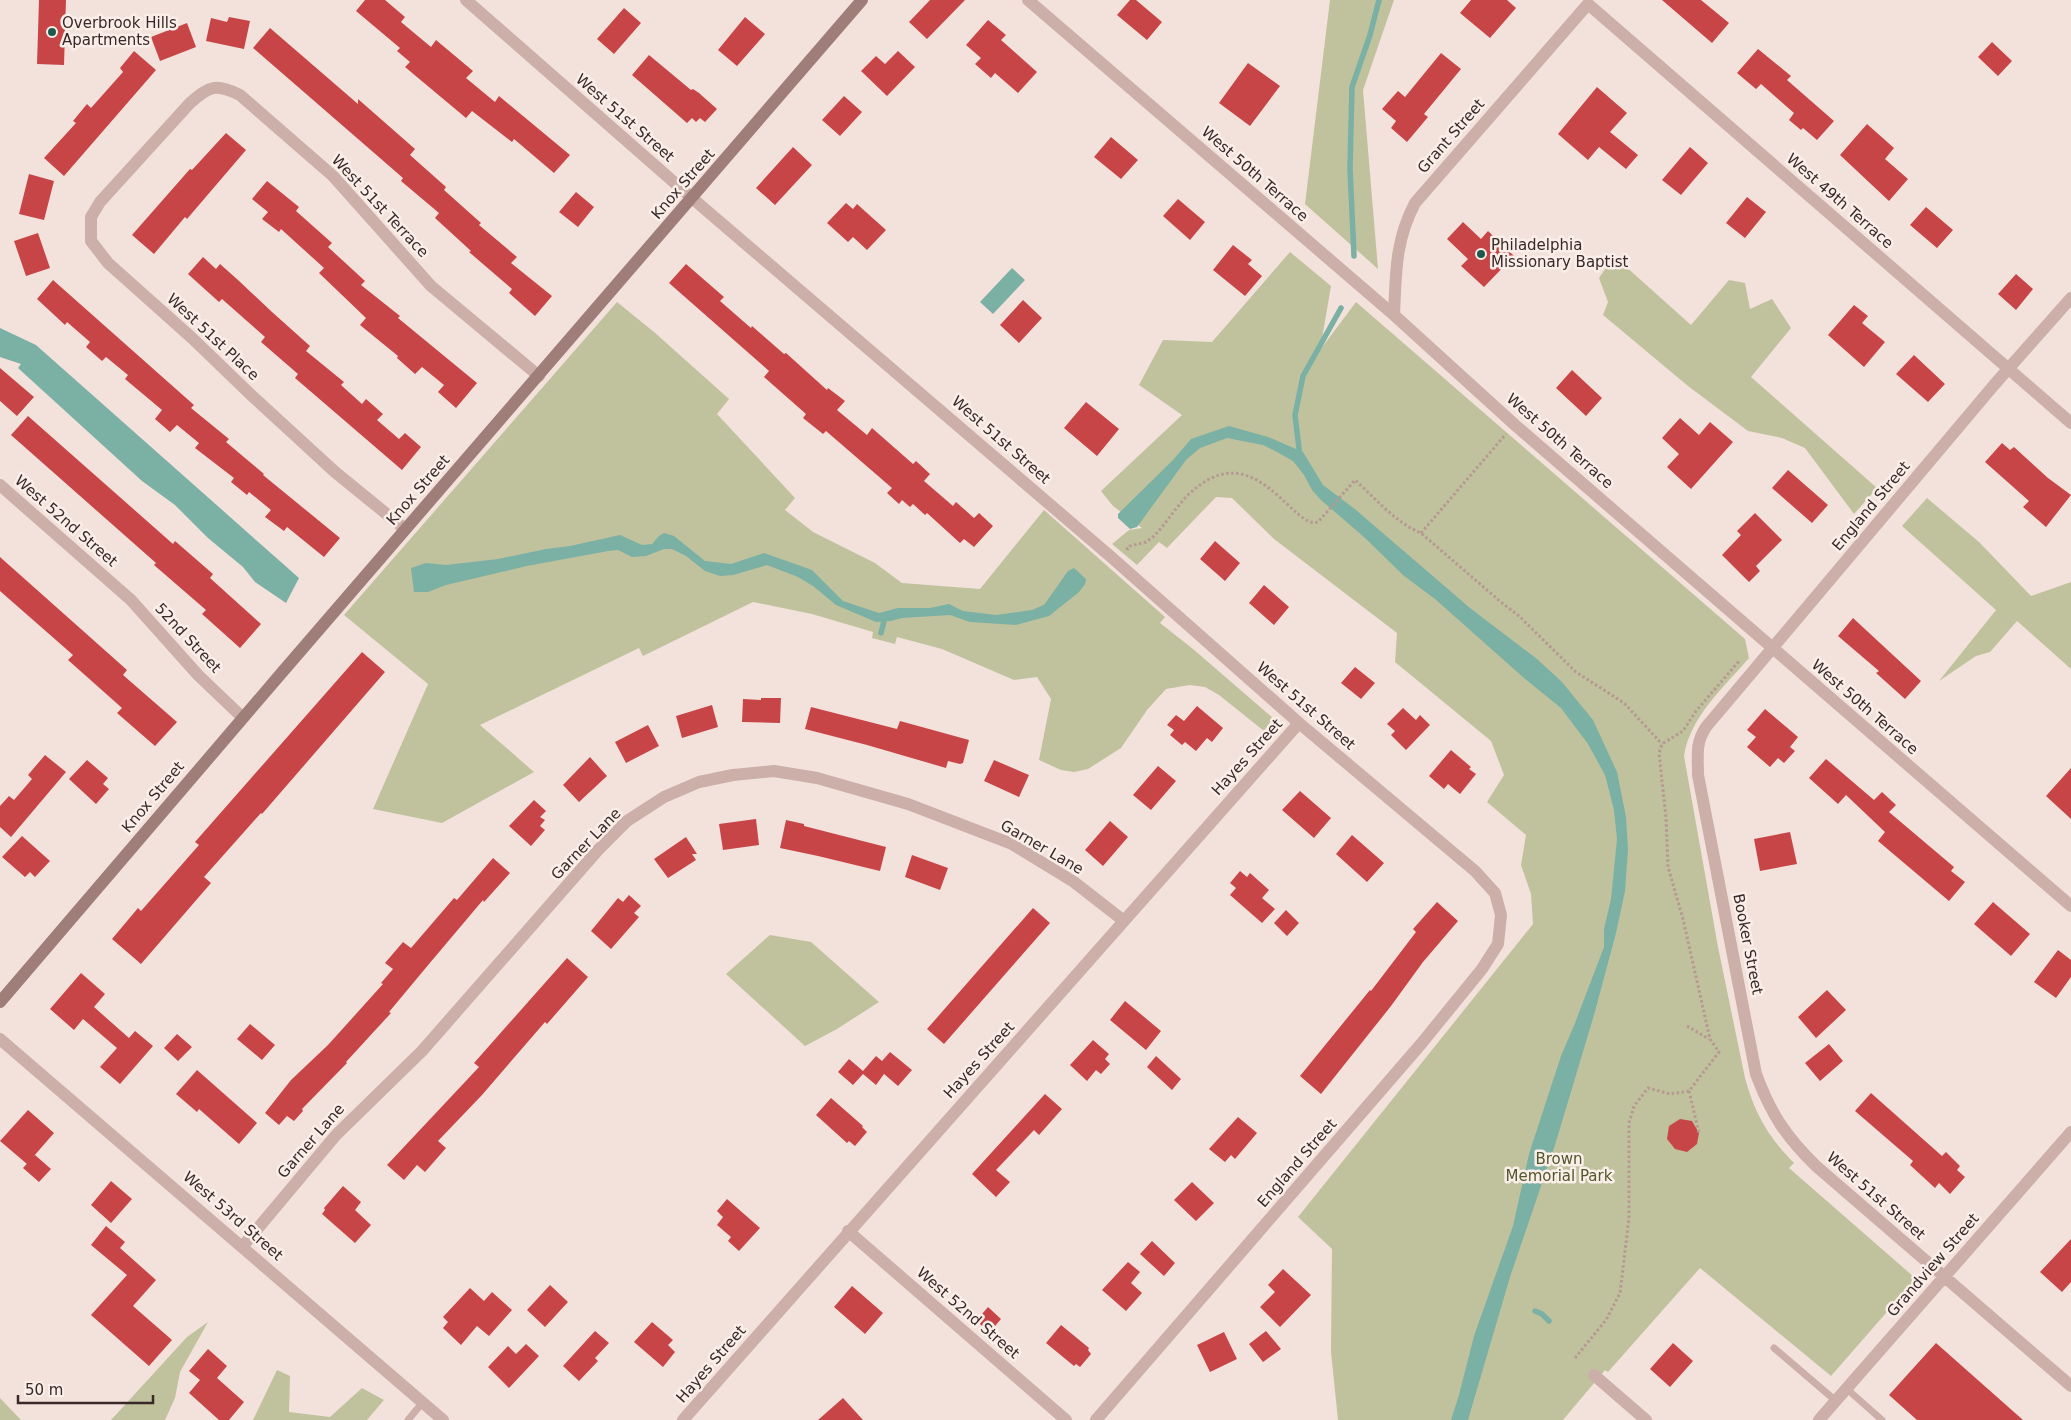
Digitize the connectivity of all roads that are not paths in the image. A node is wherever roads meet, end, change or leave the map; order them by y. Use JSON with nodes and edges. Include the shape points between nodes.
{"nodes":[{"id":1,"x":466,"y":0,"type":"edge"},
{"id":2,"x":862,"y":0,"type":"edge"},
{"id":3,"x":1028,"y":0,"type":"edge"},
{"id":4,"x":1588,"y":4,"type":"joint"},
{"id":5,"x":150,"y":146,"type":"joint"},
{"id":6,"x":692,"y":198,"type":"junction"},
{"id":7,"x":2071,"y":298,"type":"edge"},
{"id":8,"x":1394,"y":315,"type":"junction"},
{"id":9,"x":2008,"y":369,"type":"junction"},
{"id":10,"x":539,"y":376,"type":"junction"},
{"id":11,"x":2071,"y":423,"type":"edge"},
{"id":12,"x":0,"y":485,"type":"edge"},
{"id":13,"x":405,"y":530,"type":"junction"},
{"id":14,"x":110,"y":582,"type":"joint"},
{"id":15,"x":1772,"y":649,"type":"junction"},
{"id":16,"x":242,"y":717,"type":"junction"},
{"id":17,"x":1299,"y":723,"type":"junction"},
{"id":18,"x":1699,"y":737,"type":"joint"},
{"id":19,"x":2071,"y":906,"type":"edge"},
{"id":20,"x":1501,"y":915,"type":"joint"},
{"id":21,"x":1124,"y":921,"type":"junction"},
{"id":22,"x":0,"y":1002,"type":"edge"},
{"id":23,"x":0,"y":1039,"type":"edge"},
{"id":24,"x":2071,"y":1132,"type":"edge"},
{"id":25,"x":1797,"y":1148,"type":"joint"},
{"id":26,"x":848,"y":1231,"type":"junction"},
{"id":27,"x":243,"y":1246,"type":"junction"},
{"id":28,"x":1945,"y":1277,"type":"junction"},
{"id":29,"x":1774,"y":1348,"type":"dead end"},
{"id":30,"x":1594,"y":1375,"type":"dead end"},
{"id":31,"x":2071,"y":1386,"type":"edge"},
{"id":32,"x":1847,"y":1389,"type":"junction"},
{"id":33,"x":1836,"y":1401,"type":"junction"},
{"id":34,"x":423,"y":1402,"type":"junction"},
{"id":35,"x":408,"y":1420,"type":"edge"},
{"id":36,"x":443,"y":1420,"type":"edge"},
{"id":37,"x":683,"y":1420,"type":"edge"},
{"id":38,"x":1066,"y":1420,"type":"edge"},
{"id":39,"x":1096,"y":1420,"type":"edge"},
{"id":40,"x":1646,"y":1420,"type":"edge"},
{"id":41,"x":1820,"y":1420,"type":"edge"},
{"id":42,"x":1882,"y":1420,"type":"edge"}],
"edges":[{"from":1,"to":6,"type":"street","name":"West 51st Street"},
{"from":2,"to":6,"type":"street","name":"Knox Street"},
{"from":3,"to":8,"type":"street","name":"West 50th Terrace"},
{"from":4,"to":8,"type":"street","name":"Grant Street","via":[[1415,203],[1406,219],[1397,250]]},
{"from":4,"to":9,"type":"street","name":"West 49th Terrace"},
{"from":5,"to":10,"type":"street","name":"West 51st Terrace","via":[[202,93],[214,87],[224,87],[240,95],[333,176],[432,286]]},
{"from":5,"to":13,"type":"street","name":"West 51st Place","via":[[100,202],[91,218],[91,241],[108,263],[249,393],[335,472]]},
{"from":6,"to":10,"type":"street","name":"Knox Street"},
{"from":6,"to":17,"type":"street","name":"West 51st Street","via":[[1110,556]]},
{"from":7,"to":9,"type":"street","name":"England Street"},
{"from":8,"to":15,"type":"street","name":"West 50th Terrace"},
{"from":9,"to":11,"type":"street","name":"West 49th Terrace"},
{"from":9,"to":15,"type":"street","name":"England Street"},
{"from":10,"to":13,"type":"street","name":"Knox Street"},
{"from":12,"to":14,"type":"street","name":"West 52nd Street"},
{"from":13,"to":16,"type":"street","name":"Knox Street"},
{"from":14,"to":16,"type":"street","name":"52nd Street"},
{"from":15,"to":18,"type":"street","name":"England Street"},
{"from":15,"to":19,"type":"street","name":"West 50th Terrace"},
{"from":16,"to":22,"type":"street","name":"Knox Street"},
{"from":17,"to":20,"type":"street","name":"West 51st Street","via":[[1475,871],[1495,893]]},
{"from":17,"to":21,"type":"street","name":"Hayes Street"},
{"from":18,"to":25,"type":"street","name":"Booker Street","via":[[1698,775],[1756,1074],[1767,1103]]},
{"from":20,"to":39,"type":"street","name":"England Street","via":[[1498,944],[1482,969]]},
{"from":21,"to":26,"type":"street","name":"Hayes Street"},
{"from":21,"to":27,"type":"street","name":"Garner Lane","via":[[1074,882],[1012,844],[908,804],[817,778],[774,771],[699,782],[664,797],[627,821],[609,839],[428,1044],[336,1135]]},
{"from":23,"to":27,"type":"street","name":"West 53rd Street"},
{"from":24,"to":28,"type":"street","name":"Grandview Street"},
{"from":25,"to":28,"type":"street","name":"West 51st Street"},
{"from":26,"to":37,"type":"street","name":"Hayes Street"},
{"from":26,"to":38,"type":"street","name":"West 52nd Street"},
{"from":27,"to":34,"type":"street","name":"West 53rd Street"},
{"from":28,"to":31,"type":"street","name":"West 51st Street"},
{"from":28,"to":32,"type":"street","name":"Grandview Street"},
{"from":29,"to":33,"type":"lane"},
{"from":30,"to":40,"type":"street"},
{"from":32,"to":33,"type":"street","name":"Grandview Street"},
{"from":32,"to":42,"type":"lane"},
{"from":33,"to":41,"type":"street","name":"Grandview Street"},
{"from":34,"to":35,"type":"lane"},
{"from":34,"to":36,"type":"street","name":"West 53rd Street"}]}
